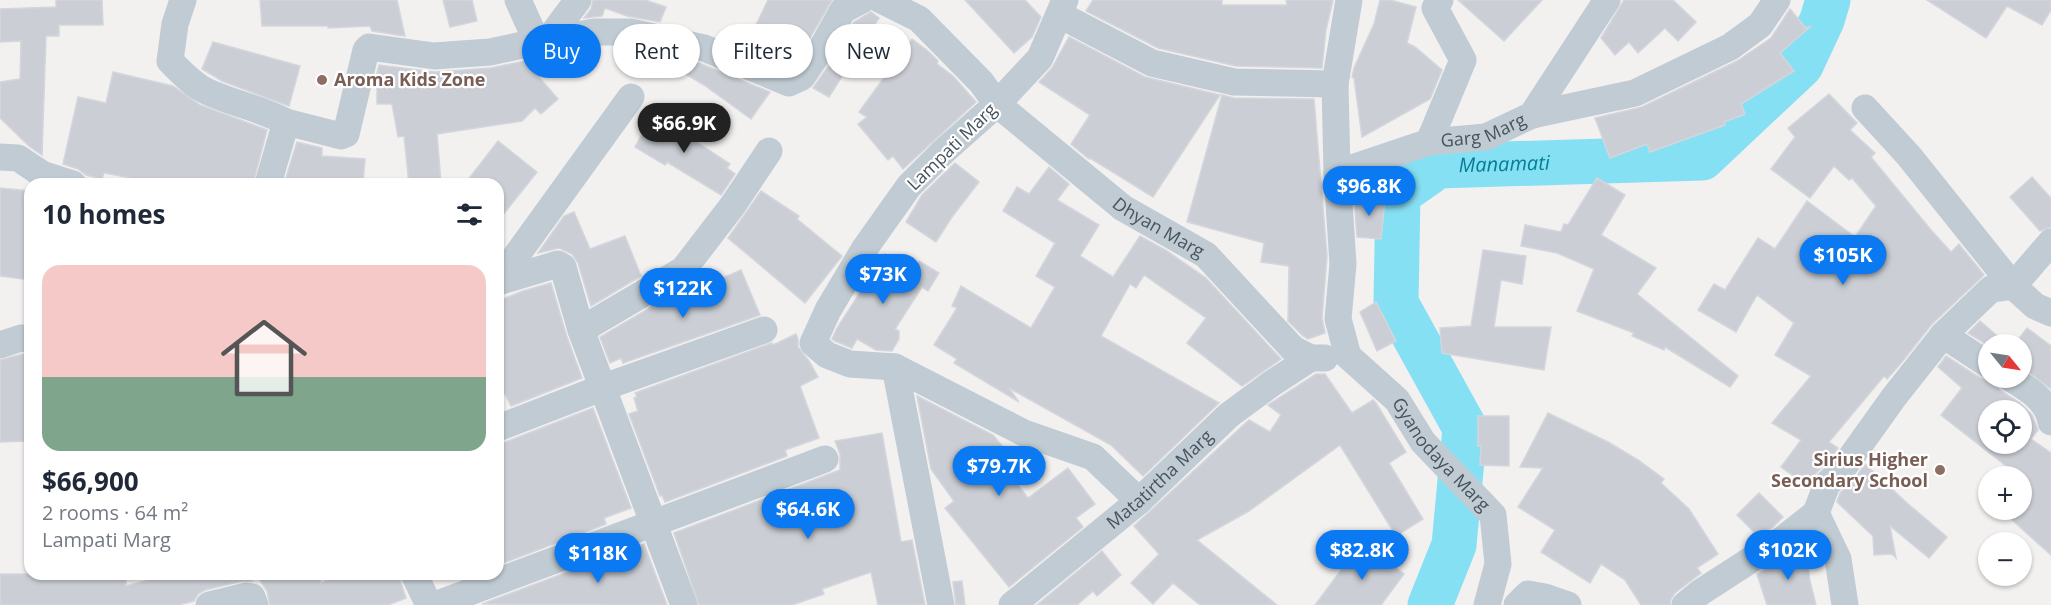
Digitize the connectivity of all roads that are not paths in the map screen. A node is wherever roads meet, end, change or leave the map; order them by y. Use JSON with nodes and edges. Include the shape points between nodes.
{"nodes":[{"id":1,"x":183,"y":0,"type":"edge"},
{"id":2,"x":518,"y":0,"type":"edge"},
{"id":3,"x":578,"y":0,"type":"edge"},
{"id":4,"x":862,"y":0,"type":"edge"},
{"id":5,"x":881,"y":0,"type":"edge"},
{"id":6,"x":1349,"y":0,"type":"edge"},
{"id":7,"x":1440,"y":0,"type":"edge"},
{"id":8,"x":1607,"y":0,"type":"edge"},
{"id":9,"x":1776,"y":0,"type":"edge"},
{"id":10,"x":1062,"y":8,"type":"edge"},
{"id":11,"x":533,"y":24,"type":"edge"},
{"id":12,"x":558,"y":24,"type":"edge"},
{"id":13,"x":601,"y":32,"type":"edge"},
{"id":14,"x":522,"y":45,"type":"edge"},
{"id":15,"x":1335,"y":84,"type":"junction"},
{"id":16,"x":631,"y":97,"type":"dead end"},
{"id":17,"x":997,"y":104,"type":"junction"},
{"id":18,"x":1865,"y":108,"type":"dead end"},
{"id":19,"x":1532,"y":115,"type":"junction"},
{"id":20,"x":286,"y":122,"type":"junction"},
{"id":21,"x":1429,"y":142,"type":"junction"},
{"id":22,"x":769,"y":150,"type":"dead end"},
{"id":23,"x":0,"y":157,"type":"edge"},
{"id":24,"x":1337,"y":173,"type":"junction"},
{"id":25,"x":55,"y":178,"type":"edge"},
{"id":26,"x":270,"y":178,"type":"edge"},
{"id":27,"x":2051,"y":242,"type":"edge"},
{"id":28,"x":504,"y":273,"type":"edge"},
{"id":29,"x":504,"y":279,"type":"edge"},
{"id":30,"x":2013,"y":286,"type":"junction"},
{"id":31,"x":2051,"y":313,"type":"edge"},
{"id":32,"x":581,"y":330,"type":"junction"},
{"id":33,"x":764,"y":330,"type":"dead end"},
{"id":34,"x":1943,"y":335,"type":"junction"},
{"id":35,"x":24,"y":338,"type":"edge"},
{"id":36,"x":0,"y":345,"type":"edge"},
{"id":37,"x":1348,"y":356,"type":"junction"},
{"id":38,"x":1311,"y":358,"type":"junction"},
{"id":39,"x":1978,"y":358,"type":"edge"},
{"id":40,"x":895,"y":367,"type":"junction"},
{"id":41,"x":604,"y":387,"type":"junction"},
{"id":42,"x":2026,"y":388,"type":"edge"},
{"id":43,"x":2051,"y":422,"type":"edge"},
{"id":44,"x":504,"y":426,"type":"edge"},
{"id":45,"x":825,"y":459,"type":"dead end"},
{"id":46,"x":1138,"y":501,"type":"junction"},
{"id":47,"x":1816,"y":513,"type":"junction"},
{"id":48,"x":652,"y":522,"type":"junction"},
{"id":49,"x":504,"y":579,"type":"edge"},
{"id":50,"x":417,"y":580,"type":"edge"},
{"id":51,"x":500,"y":580,"type":"edge"},
{"id":52,"x":1491,"y":604,"type":"edge"},
{"id":53,"x":209,"y":605,"type":"edge"},
{"id":54,"x":255,"y":605,"type":"edge"},
{"id":55,"x":429,"y":605,"type":"edge"},
{"id":56,"x":435,"y":605,"type":"edge"},
{"id":57,"x":684,"y":605,"type":"edge"},
{"id":58,"x":941,"y":605,"type":"edge"},
{"id":59,"x":1012,"y":605,"type":"edge"},
{"id":60,"x":1517,"y":605,"type":"edge"},
{"id":61,"x":1568,"y":605,"type":"edge"},
{"id":62,"x":1685,"y":605,"type":"edge"},
{"id":63,"x":1845,"y":605,"type":"edge"}],
"edges":[{"from":1,"to":20,"type":"street","via":[[170,61],[207,91]]},
{"from":2,"to":11,"type":"street"},
{"from":3,"to":12,"type":"street"},
{"from":4,"to":13,"type":"street","via":[[843,10],[802,77],[789,83],[705,48],[631,32]]},
{"from":5,"to":17,"type":"street","name":"Dhyan Marg","via":[[919,19],[981,82]]},
{"from":6,"to":15,"type":"street"},
{"from":7,"to":21,"type":"street","via":[[1435,8],[1463,60]]},
{"from":8,"to":19,"type":"street","name":"Garg Marg"},
{"from":9,"to":19,"type":"street","via":[[1760,25],[1730,47],[1635,93]]},
{"from":10,"to":15,"type":"street","via":[[1152,63],[1234,82]]},
{"from":10,"to":17,"type":"street","name":"Lampati Marg","via":[[1040,58]]},
{"from":14,"to":20,"type":"street","via":[[434,56],[369,46],[346,134]]},
{"from":15,"to":24,"type":"street"},
{"from":16,"to":28,"type":"street"},
{"from":17,"to":38,"type":"street","name":"Dhyan Marg","via":[[1123,208],[1206,255],[1293,349]]},
{"from":17,"to":40,"type":"street","name":"Lampati Marg","via":[[909,186],[865,248],[813,343],[826,355],[850,364]]},
{"from":18,"to":30,"type":"street","via":[[1909,156]]},
{"from":19,"to":21,"type":"street","name":"Garg Marg","via":[[1486,137]]},
{"from":20,"to":26,"type":"street"},
{"from":21,"to":24,"type":"street","name":"Garg Marg"},
{"from":22,"to":32,"type":"street","via":[[683,270]]},
{"from":23,"to":25,"type":"street","via":[[18,158]]},
{"from":24,"to":37,"type":"street","via":[[1343,264],[1338,319]]},
{"from":27,"to":30,"type":"street"},
{"from":29,"to":32,"type":"street","via":[[558,264],[563,267]]},
{"from":30,"to":31,"type":"street","via":[[2035,306]]},
{"from":30,"to":34,"type":"street","via":[[1991,289]]},
{"from":32,"to":41,"type":"street"},
{"from":33,"to":41,"type":"street"},
{"from":34,"to":39,"type":"street"},
{"from":34,"to":47,"type":"street","via":[[1827,484]]},
{"from":35,"to":36,"type":"street"},
{"from":37,"to":38,"type":"street"},
{"from":37,"to":52,"type":"street","name":"Gyanodaya Marg","via":[[1397,400],[1423,442],[1493,514],[1498,564]]},
{"from":38,"to":46,"type":"street","name":"Matatirtha Marg","via":[[1229,415]]},
{"from":40,"to":46,"type":"street","via":[[1024,433],[1093,457]]},
{"from":40,"to":58,"type":"street"},
{"from":41,"to":44,"type":"street"},
{"from":41,"to":48,"type":"street"},
{"from":42,"to":43,"type":"street","via":[[2038,396],[2050,413]]},
{"from":45,"to":48,"type":"street"},
{"from":46,"to":59,"type":"street","name":"Matatirtha Marg"},
{"from":47,"to":62,"type":"street"},
{"from":47,"to":63,"type":"street","via":[[1838,559]]},
{"from":48,"to":49,"type":"street"},
{"from":48,"to":57,"type":"street"},
{"from":50,"to":55,"type":"street"},
{"from":51,"to":56,"type":"street"},
{"from":53,"to":54,"type":"street","via":[[246,596],[252,597]]},
{"from":60,"to":61,"type":"street","via":[[1528,594]]}]}
